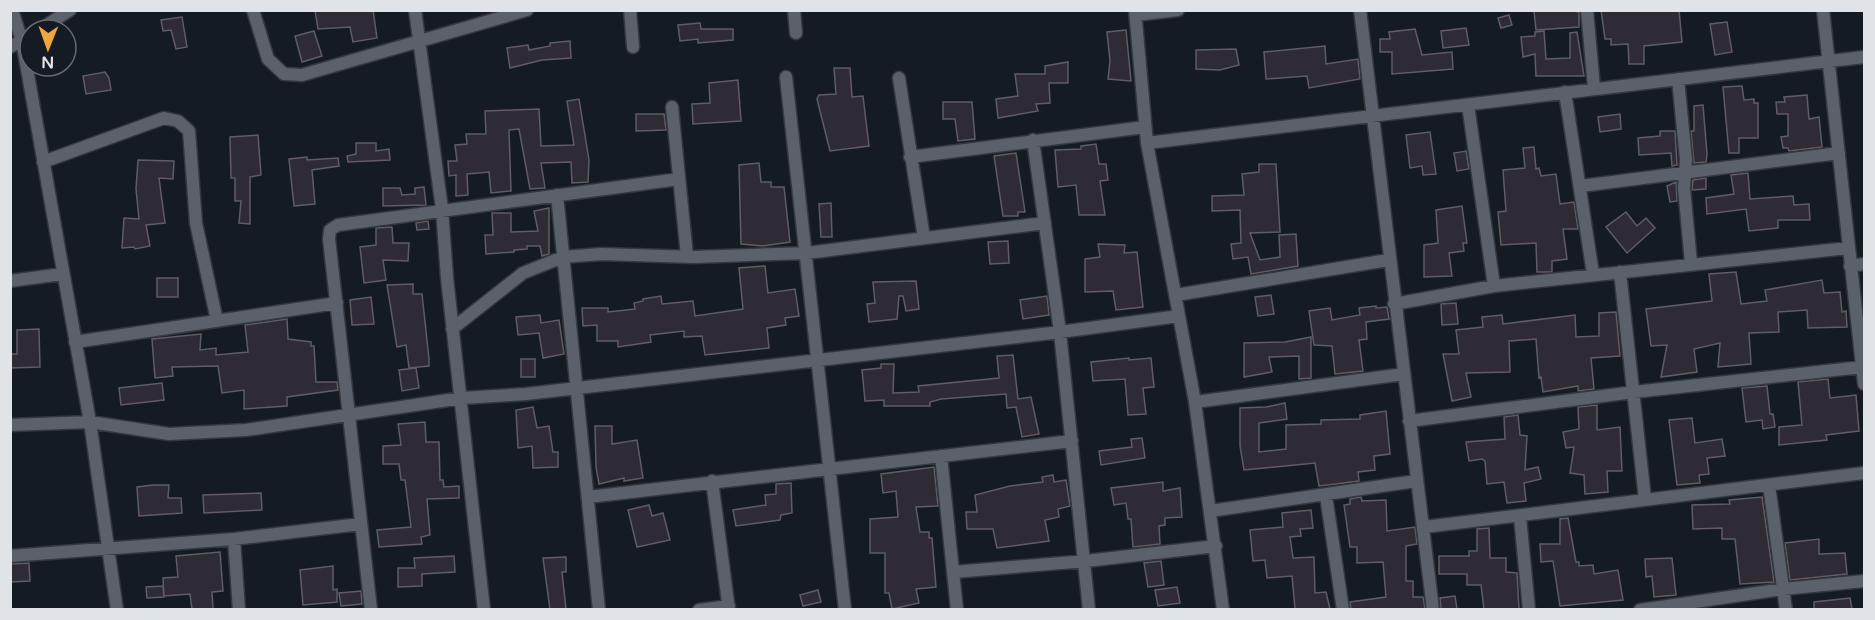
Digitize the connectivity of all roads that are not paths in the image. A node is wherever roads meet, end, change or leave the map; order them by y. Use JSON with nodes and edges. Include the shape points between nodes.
{"nodes":[{"id":1,"x":12,"y":10,"type":"edge"},
{"id":2,"x":253,"y":10,"type":"edge"},
{"id":3,"x":415,"y":10,"type":"edge"},
{"id":4,"x":527,"y":10,"type":"edge"},
{"id":5,"x":630,"y":10,"type":"edge"},
{"id":6,"x":794,"y":10,"type":"edge"},
{"id":7,"x":1178,"y":10,"type":"edge"},
{"id":8,"x":1360,"y":10,"type":"edge"},
{"id":9,"x":1587,"y":10,"type":"edge"},
{"id":10,"x":1822,"y":10,"type":"edge"},
{"id":11,"x":1136,"y":13,"type":"edge"},
{"id":12,"x":18,"y":31,"type":"edge"},
{"id":13,"x":796,"y":33,"type":"dead end"},
{"id":14,"x":420,"y":40,"type":"junction"},
{"id":15,"x":633,"y":47,"type":"dead end"},
{"id":16,"x":1864,"y":57,"type":"edge"},
{"id":17,"x":1826,"y":62,"type":"junction"},
{"id":18,"x":786,"y":77,"type":"dead end"},
{"id":19,"x":28,"y":78,"type":"edge"},
{"id":20,"x":899,"y":78,"type":"dead end"},
{"id":21,"x":1678,"y":79,"type":"junction"},
{"id":22,"x":1594,"y":88,"type":"junction"},
{"id":23,"x":1565,"y":92,"type":"junction"},
{"id":24,"x":1468,"y":105,"type":"junction"},
{"id":25,"x":672,"y":107,"type":"dead end"},
{"id":26,"x":1372,"y":114,"type":"junction"},
{"id":27,"x":1145,"y":127,"type":"junction"},
{"id":28,"x":1033,"y":140,"type":"junction"},
{"id":29,"x":1147,"y":143,"type":"junction"},
{"id":30,"x":1839,"y":153,"type":"junction"},
{"id":31,"x":910,"y":157,"type":"junction"},
{"id":32,"x":43,"y":162,"type":"junction"},
{"id":33,"x":1686,"y":174,"type":"junction"},
{"id":34,"x":679,"y":179,"type":"junction"},
{"id":35,"x":1581,"y":186,"type":"junction"},
{"id":36,"x":557,"y":195,"type":"junction"},
{"id":37,"x":442,"y":209,"type":"junction"},
{"id":38,"x":1045,"y":223,"type":"junction"},
{"id":39,"x":924,"y":238,"type":"junction"},
{"id":40,"x":1848,"y":248,"type":"junction"},
{"id":41,"x":807,"y":253,"type":"junction"},
{"id":42,"x":687,"y":256,"type":"junction"},
{"id":43,"x":562,"y":257,"type":"junction"},
{"id":44,"x":1388,"y":260,"type":"junction"},
{"id":45,"x":1691,"y":263,"type":"junction"},
{"id":46,"x":1864,"y":264,"type":"edge"},
{"id":47,"x":1850,"y":266,"type":"junction"},
{"id":48,"x":1620,"y":272,"type":"junction"},
{"id":49,"x":62,"y":274,"type":"junction"},
{"id":50,"x":1593,"y":274,"type":"junction"},
{"id":51,"x":10,"y":281,"type":"edge"},
{"id":52,"x":1494,"y":286,"type":"junction"},
{"id":53,"x":1176,"y":295,"type":"junction"},
{"id":54,"x":337,"y":303,"type":"junction"},
{"id":55,"x":1394,"y":304,"type":"junction"},
{"id":56,"x":1179,"y":316,"type":"junction"},
{"id":57,"x":217,"y":321,"type":"junction"},
{"id":58,"x":452,"y":329,"type":"junction"},
{"id":59,"x":1862,"y":332,"type":"edge"},
{"id":60,"x":1060,"y":333,"type":"junction"},
{"id":61,"x":75,"y":342,"type":"junction"},
{"id":62,"x":816,"y":361,"type":"junction"},
{"id":63,"x":1862,"y":367,"type":"junction"},
{"id":64,"x":1404,"y":374,"type":"junction"},
{"id":65,"x":1864,"y":384,"type":"edge"},
{"id":66,"x":576,"y":388,"type":"junction"},
{"id":67,"x":1634,"y":393,"type":"junction"},
{"id":68,"x":462,"y":398,"type":"junction"},
{"id":69,"x":1194,"y":402,"type":"junction"},
{"id":70,"x":351,"y":415,"type":"junction"},
{"id":71,"x":90,"y":422,"type":"junction"},
{"id":72,"x":1409,"y":422,"type":"junction"},
{"id":73,"x":10,"y":425,"type":"edge"},
{"id":74,"x":1072,"y":441,"type":"junction"},
{"id":75,"x":941,"y":456,"type":"junction"},
{"id":76,"x":828,"y":470,"type":"junction"},
{"id":77,"x":1864,"y":473,"type":"edge"},
{"id":78,"x":1416,"y":481,"type":"junction"},
{"id":79,"x":712,"y":482,"type":"junction"},
{"id":80,"x":1769,"y":485,"type":"junction"},
{"id":81,"x":1326,"y":495,"type":"junction"},
{"id":82,"x":588,"y":497,"type":"junction"},
{"id":83,"x":1646,"y":499,"type":"junction"},
{"id":84,"x":1210,"y":511,"type":"junction"},
{"id":85,"x":1520,"y":517,"type":"junction"},
{"id":86,"x":360,"y":524,"type":"junction"},
{"id":87,"x":1424,"y":527,"type":"junction"},
{"id":88,"x":234,"y":539,"type":"junction"},
{"id":89,"x":1216,"y":546,"type":"junction"},
{"id":90,"x":110,"y":547,"type":"junction"},
{"id":91,"x":10,"y":556,"type":"edge"},
{"id":92,"x":1086,"y":561,"type":"junction"},
{"id":93,"x":953,"y":572,"type":"junction"},
{"id":94,"x":1864,"y":581,"type":"edge"},
{"id":95,"x":1783,"y":589,"type":"junction"},
{"id":96,"x":729,"y":608,"type":"edge"},
{"id":97,"x":1661,"y":608,"type":"edge"},
{"id":98,"x":117,"y":609,"type":"edge"},
{"id":99,"x":240,"y":609,"type":"edge"},
{"id":100,"x":371,"y":609,"type":"edge"},
{"id":101,"x":484,"y":609,"type":"edge"},
{"id":102,"x":599,"y":609,"type":"edge"},
{"id":103,"x":699,"y":609,"type":"edge"},
{"id":104,"x":845,"y":609,"type":"edge"},
{"id":105,"x":957,"y":609,"type":"edge"},
{"id":106,"x":1089,"y":609,"type":"edge"},
{"id":107,"x":1223,"y":609,"type":"edge"},
{"id":108,"x":1343,"y":609,"type":"edge"},
{"id":109,"x":1433,"y":609,"type":"edge"},
{"id":110,"x":1529,"y":609,"type":"edge"},
{"id":111,"x":1640,"y":609,"type":"edge"},
{"id":112,"x":1786,"y":609,"type":"edge"}],
"edges":[{"from":1,"to":12,"type":"street"},
{"from":2,"to":14,"type":"street","via":[[268,58],[284,74],[302,75]]},
{"from":3,"to":14,"type":"street"},
{"from":4,"to":14,"type":"street"},
{"from":5,"to":15,"type":"street"},
{"from":6,"to":13,"type":"street"},
{"from":7,"to":11,"type":"street"},
{"from":8,"to":26,"type":"street"},
{"from":9,"to":22,"type":"street"},
{"from":10,"to":17,"type":"street"},
{"from":11,"to":27,"type":"street"},
{"from":14,"to":37,"type":"street"},
{"from":16,"to":17,"type":"street"},
{"from":17,"to":21,"type":"street"},
{"from":17,"to":30,"type":"street"},
{"from":18,"to":41,"type":"street"},
{"from":19,"to":32,"type":"street"},
{"from":20,"to":31,"type":"street"},
{"from":21,"to":22,"type":"street"},
{"from":21,"to":33,"type":"street"},
{"from":22,"to":23,"type":"street"},
{"from":23,"to":24,"type":"street"},
{"from":23,"to":35,"type":"street"},
{"from":24,"to":26,"type":"street"},
{"from":24,"to":52,"type":"street"},
{"from":25,"to":34,"type":"street"},
{"from":26,"to":29,"type":"street"},
{"from":26,"to":44,"type":"street"},
{"from":27,"to":28,"type":"street"},
{"from":27,"to":29,"type":"street"},
{"from":28,"to":31,"type":"street"},
{"from":28,"to":38,"type":"street"},
{"from":29,"to":53,"type":"street"},
{"from":30,"to":33,"type":"street"},
{"from":30,"to":40,"type":"street"},
{"from":31,"to":39,"type":"street"},
{"from":32,"to":49,"type":"street"},
{"from":32,"to":57,"type":"street","via":[[164,118],[178,121],[189,131],[196,223]]},
{"from":33,"to":35,"type":"street"},
{"from":33,"to":45,"type":"street"},
{"from":34,"to":36,"type":"street"},
{"from":34,"to":42,"type":"street"},
{"from":35,"to":50,"type":"street"},
{"from":36,"to":37,"type":"street"},
{"from":36,"to":43,"type":"street"},
{"from":37,"to":54,"type":"street","via":[[338,225],[330,230]]},
{"from":37,"to":58,"type":"street"},
{"from":38,"to":39,"type":"street"},
{"from":38,"to":60,"type":"street"},
{"from":39,"to":41,"type":"street"},
{"from":40,"to":45,"type":"street"},
{"from":40,"to":47,"type":"street"},
{"from":41,"to":42,"type":"street"},
{"from":41,"to":62,"type":"street"},
{"from":42,"to":43,"type":"street"},
{"from":43,"to":58,"type":"street","via":[[523,273]]},
{"from":43,"to":66,"type":"street"},
{"from":44,"to":53,"type":"street"},
{"from":44,"to":55,"type":"street"},
{"from":45,"to":48,"type":"street"},
{"from":46,"to":47,"type":"street"},
{"from":47,"to":59,"type":"street"},
{"from":48,"to":50,"type":"street"},
{"from":48,"to":67,"type":"street"},
{"from":49,"to":51,"type":"street"},
{"from":49,"to":61,"type":"street"},
{"from":50,"to":52,"type":"street"},
{"from":52,"to":55,"type":"street"},
{"from":53,"to":56,"type":"street"},
{"from":54,"to":57,"type":"street"},
{"from":54,"to":70,"type":"street"},
{"from":55,"to":64,"type":"street"},
{"from":56,"to":60,"type":"street"},
{"from":56,"to":69,"type":"street"},
{"from":57,"to":61,"type":"street"},
{"from":58,"to":68,"type":"street"},
{"from":59,"to":63,"type":"street"},
{"from":60,"to":62,"type":"street"},
{"from":60,"to":74,"type":"street"},
{"from":61,"to":71,"type":"street"},
{"from":62,"to":66,"type":"street"},
{"from":62,"to":76,"type":"street"},
{"from":63,"to":65,"type":"street"},
{"from":63,"to":67,"type":"street"},
{"from":64,"to":69,"type":"street"},
{"from":64,"to":72,"type":"street"},
{"from":66,"to":68,"type":"street"},
{"from":66,"to":82,"type":"street"},
{"from":67,"to":72,"type":"street"},
{"from":67,"to":83,"type":"street"},
{"from":68,"to":70,"type":"street"},
{"from":68,"to":101,"type":"street"},
{"from":69,"to":84,"type":"street"},
{"from":70,"to":71,"type":"street","via":[[246,430],[169,434]]},
{"from":70,"to":86,"type":"street"},
{"from":71,"to":73,"type":"street"},
{"from":71,"to":90,"type":"street"},
{"from":72,"to":78,"type":"street"},
{"from":74,"to":75,"type":"street"},
{"from":74,"to":92,"type":"street"},
{"from":75,"to":76,"type":"street"},
{"from":75,"to":93,"type":"street"},
{"from":76,"to":79,"type":"street"},
{"from":76,"to":104,"type":"street"},
{"from":77,"to":80,"type":"street"},
{"from":78,"to":81,"type":"street"},
{"from":78,"to":87,"type":"street"},
{"from":79,"to":82,"type":"street"},
{"from":79,"to":96,"type":"street"},
{"from":80,"to":83,"type":"street"},
{"from":80,"to":95,"type":"street"},
{"from":81,"to":84,"type":"street"},
{"from":81,"to":108,"type":"street"},
{"from":82,"to":102,"type":"street"},
{"from":83,"to":85,"type":"street"},
{"from":84,"to":89,"type":"street"},
{"from":85,"to":87,"type":"street"},
{"from":85,"to":110,"type":"street"},
{"from":86,"to":88,"type":"street"},
{"from":86,"to":100,"type":"street"},
{"from":87,"to":109,"type":"street"},
{"from":88,"to":90,"type":"street"},
{"from":88,"to":99,"type":"street"},
{"from":89,"to":92,"type":"street"},
{"from":89,"to":107,"type":"street"},
{"from":90,"to":91,"type":"street"},
{"from":90,"to":98,"type":"street"},
{"from":92,"to":93,"type":"street"},
{"from":92,"to":106,"type":"street"},
{"from":93,"to":105,"type":"street"},
{"from":94,"to":95,"type":"street"},
{"from":95,"to":97,"type":"street"},
{"from":95,"to":112,"type":"street"},
{"from":96,"to":103,"type":"street"},
{"from":97,"to":111,"type":"street"}]}
